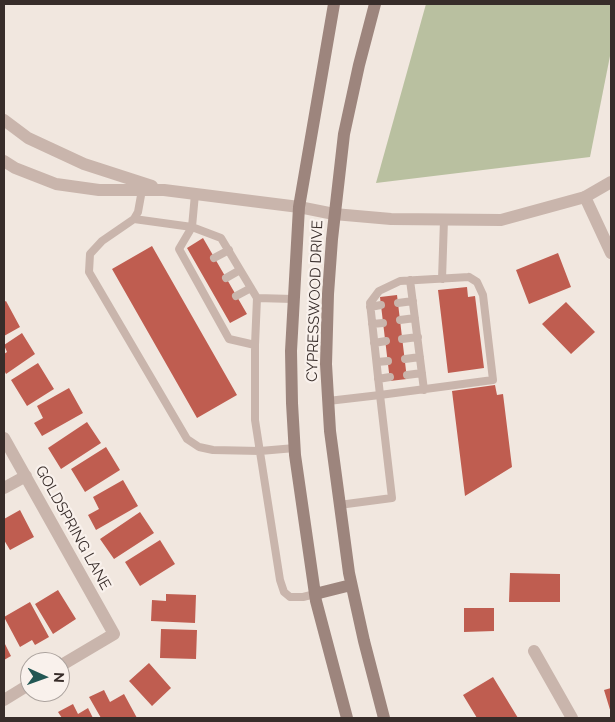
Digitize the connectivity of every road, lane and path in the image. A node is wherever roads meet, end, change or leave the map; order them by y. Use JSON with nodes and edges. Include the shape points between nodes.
{"nodes":[{"id":1,"x":334,"y":4,"type":"edge"},
{"id":2,"x":375,"y":4,"type":"edge"},
{"id":3,"x":4,"y":120,"type":"edge"},
{"id":4,"x":4,"y":161,"type":"edge"},
{"id":5,"x":611,"y":182,"type":"edge"},
{"id":6,"x":142,"y":190,"type":"junction"},
{"id":7,"x":164,"y":190,"type":"junction"},
{"id":8,"x":195,"y":194,"type":"junction"},
{"id":9,"x":585,"y":197,"type":"junction"},
{"id":10,"x":299,"y":207,"type":"junction"},
{"id":11,"x":334,"y":214,"type":"junction"},
{"id":12,"x":134,"y":219,"type":"junction"},
{"id":13,"x":444,"y":220,"type":"junction"},
{"id":14,"x":192,"y":227,"type":"junction"},
{"id":15,"x":229,"y":250,"type":"junction"},
{"id":16,"x":611,"y":253,"type":"edge"},
{"id":17,"x":214,"y":258,"type":"dead end"},
{"id":18,"x":240,"y":270,"type":"junction"},
{"id":19,"x":226,"y":278,"type":"dead end"},
{"id":20,"x":442,"y":278,"type":"junction"},
{"id":21,"x":410,"y":280,"type":"junction"},
{"id":22,"x":251,"y":288,"type":"junction"},
{"id":23,"x":236,"y":296,"type":"dead end"},
{"id":24,"x":257,"y":298,"type":"junction"},
{"id":25,"x":293,"y":299,"type":"junction"},
{"id":26,"x":413,"y":301,"type":"junction"},
{"id":27,"x":398,"y":303,"type":"dead end"},
{"id":28,"x":220,"y":305,"type":"dead end"},
{"id":29,"x":381,"y":305,"type":"dead end"},
{"id":30,"x":370,"y":307,"type":"junction"},
{"id":31,"x":212,"y":309,"type":"junction"},
{"id":32,"x":415,"y":318,"type":"junction"},
{"id":33,"x":400,"y":320,"type":"dead end"},
{"id":34,"x":383,"y":323,"type":"dead end"},
{"id":35,"x":372,"y":324,"type":"junction"},
{"id":36,"x":418,"y":337,"type":"junction"},
{"id":37,"x":402,"y":339,"type":"dead end"},
{"id":38,"x":386,"y":341,"type":"dead end"},
{"id":39,"x":374,"y":343,"type":"junction"},
{"id":40,"x":255,"y":345,"type":"junction"},
{"id":41,"x":420,"y":357,"type":"junction"},
{"id":42,"x":405,"y":359,"type":"dead end"},
{"id":43,"x":388,"y":361,"type":"dead end"},
{"id":44,"x":377,"y":362,"type":"junction"},
{"id":45,"x":422,"y":373,"type":"junction"},
{"id":46,"x":407,"y":375,"type":"dead end"},
{"id":47,"x":390,"y":377,"type":"dead end"},
{"id":48,"x":378,"y":378,"type":"junction"},
{"id":49,"x":424,"y":390,"type":"junction"},
{"id":50,"x":380,"y":395,"type":"junction"},
{"id":51,"x":328,"y":401,"type":"junction"},
{"id":52,"x":4,"y":438,"type":"edge"},
{"id":53,"x":294,"y":448,"type":"junction"},
{"id":54,"x":260,"y":451,"type":"junction"},
{"id":55,"x":26,"y":476,"type":"junction"},
{"id":56,"x":4,"y":488,"type":"edge"},
{"id":57,"x":339,"y":505,"type":"junction"},
{"id":58,"x":351,"y":586,"type":"junction"},
{"id":59,"x":315,"y":594,"type":"junction"},
{"id":60,"x":534,"y":651,"type":"dead end"},
{"id":61,"x":70,"y":660,"type":"edge"},
{"id":62,"x":20,"y":690,"type":"edge"},
{"id":63,"x":4,"y":700,"type":"edge"},
{"id":64,"x":347,"y":718,"type":"edge"},
{"id":65,"x":384,"y":718,"type":"edge"},
{"id":66,"x":572,"y":718,"type":"edge"}],
"edges":[{"from":1,"to":10,"type":"main road","name":"CYPRESSWOOD DRIVE"},
{"from":2,"to":11,"type":"main road","name":"CYPRESSWOOD DRIVE","via":[[344,134]]},
{"from":3,"to":7,"type":"street","via":[[28,138],[84,164]]},
{"from":4,"to":6,"type":"street","via":[[56,184],[99,190]]},
{"from":5,"to":9,"type":"street"},
{"from":6,"to":7,"type":"street"},
{"from":6,"to":12,"type":"lane"},
{"from":7,"to":8,"type":"street"},
{"from":8,"to":10,"type":"street"},
{"from":8,"to":14,"type":"lane"},
{"from":9,"to":13,"type":"street","via":[[501,220]]},
{"from":9,"to":16,"type":"street"},
{"from":10,"to":11,"type":"street"},
{"from":10,"to":25,"type":"main road","name":"CYPRESSWOOD DRIVE"},
{"from":11,"to":13,"type":"street"},
{"from":11,"to":51,"type":"main road","name":"CYPRESSWOOD DRIVE","via":[[326,364]]},
{"from":12,"to":14,"type":"lane"},
{"from":12,"to":54,"type":"lane","via":[[102,241],[90,254],[89,272],[187,439],[199,447],[213,450]]},
{"from":13,"to":20,"type":"lane"},
{"from":14,"to":15,"type":"lane","via":[[221,238]]},
{"from":14,"to":31,"type":"lane","via":[[179,249],[206,289]]},
{"from":15,"to":17,"type":"lane"},
{"from":15,"to":18,"type":"lane"},
{"from":18,"to":19,"type":"lane"},
{"from":18,"to":22,"type":"lane"},
{"from":20,"to":21,"type":"lane"},
{"from":20,"to":49,"type":"lane","via":[[469,277],[477,282],[483,295],[493,380]]},
{"from":21,"to":26,"type":"lane"},
{"from":21,"to":30,"type":"lane","via":[[400,281],[379,292]]},
{"from":22,"to":23,"type":"lane"},
{"from":22,"to":24,"type":"lane"},
{"from":24,"to":25,"type":"lane"},
{"from":24,"to":40,"type":"lane"},
{"from":25,"to":53,"type":"main road","name":"CYPRESSWOOD DRIVE"},
{"from":26,"to":27,"type":"lane"},
{"from":26,"to":32,"type":"lane"},
{"from":28,"to":31,"type":"lane"},
{"from":29,"to":30,"type":"lane"},
{"from":30,"to":35,"type":"lane"},
{"from":31,"to":40,"type":"lane","via":[[229,339]]},
{"from":32,"to":33,"type":"lane"},
{"from":32,"to":36,"type":"lane"},
{"from":34,"to":35,"type":"lane"},
{"from":35,"to":39,"type":"lane"},
{"from":36,"to":37,"type":"lane"},
{"from":36,"to":41,"type":"lane"},
{"from":38,"to":39,"type":"lane"},
{"from":39,"to":44,"type":"lane"},
{"from":40,"to":54,"type":"lane","via":[[256,420]]},
{"from":41,"to":42,"type":"lane"},
{"from":41,"to":45,"type":"lane"},
{"from":43,"to":44,"type":"lane"},
{"from":44,"to":48,"type":"lane"},
{"from":45,"to":46,"type":"lane"},
{"from":45,"to":49,"type":"lane"},
{"from":47,"to":48,"type":"lane"},
{"from":48,"to":50,"type":"lane"},
{"from":49,"to":50,"type":"lane"},
{"from":50,"to":51,"type":"lane"},
{"from":50,"to":57,"type":"lane","via":[[392,498]]},
{"from":51,"to":57,"type":"main road","name":"CYPRESSWOOD DRIVE"},
{"from":52,"to":55,"type":"street","name":"GOLDSPRING LANE"},
{"from":53,"to":54,"type":"lane"},
{"from":53,"to":59,"type":"main road","name":"CYPRESSWOOD DRIVE"},
{"from":54,"to":59,"type":"lane","via":[[284,592],[290,597]]},
{"from":55,"to":56,"type":"street"},
{"from":55,"to":61,"type":"street","name":"GOLDSPRING LANE","via":[[114,634]]},
{"from":57,"to":58,"type":"main road","name":"CYPRESSWOOD DRIVE"},
{"from":58,"to":59,"type":"main road"},
{"from":58,"to":65,"type":"main road","name":"CYPRESSWOOD DRIVE"},
{"from":59,"to":64,"type":"main road","name":"CYPRESSWOOD DRIVE"},
{"from":60,"to":66,"type":"street"},
{"from":62,"to":63,"type":"street"}]}
